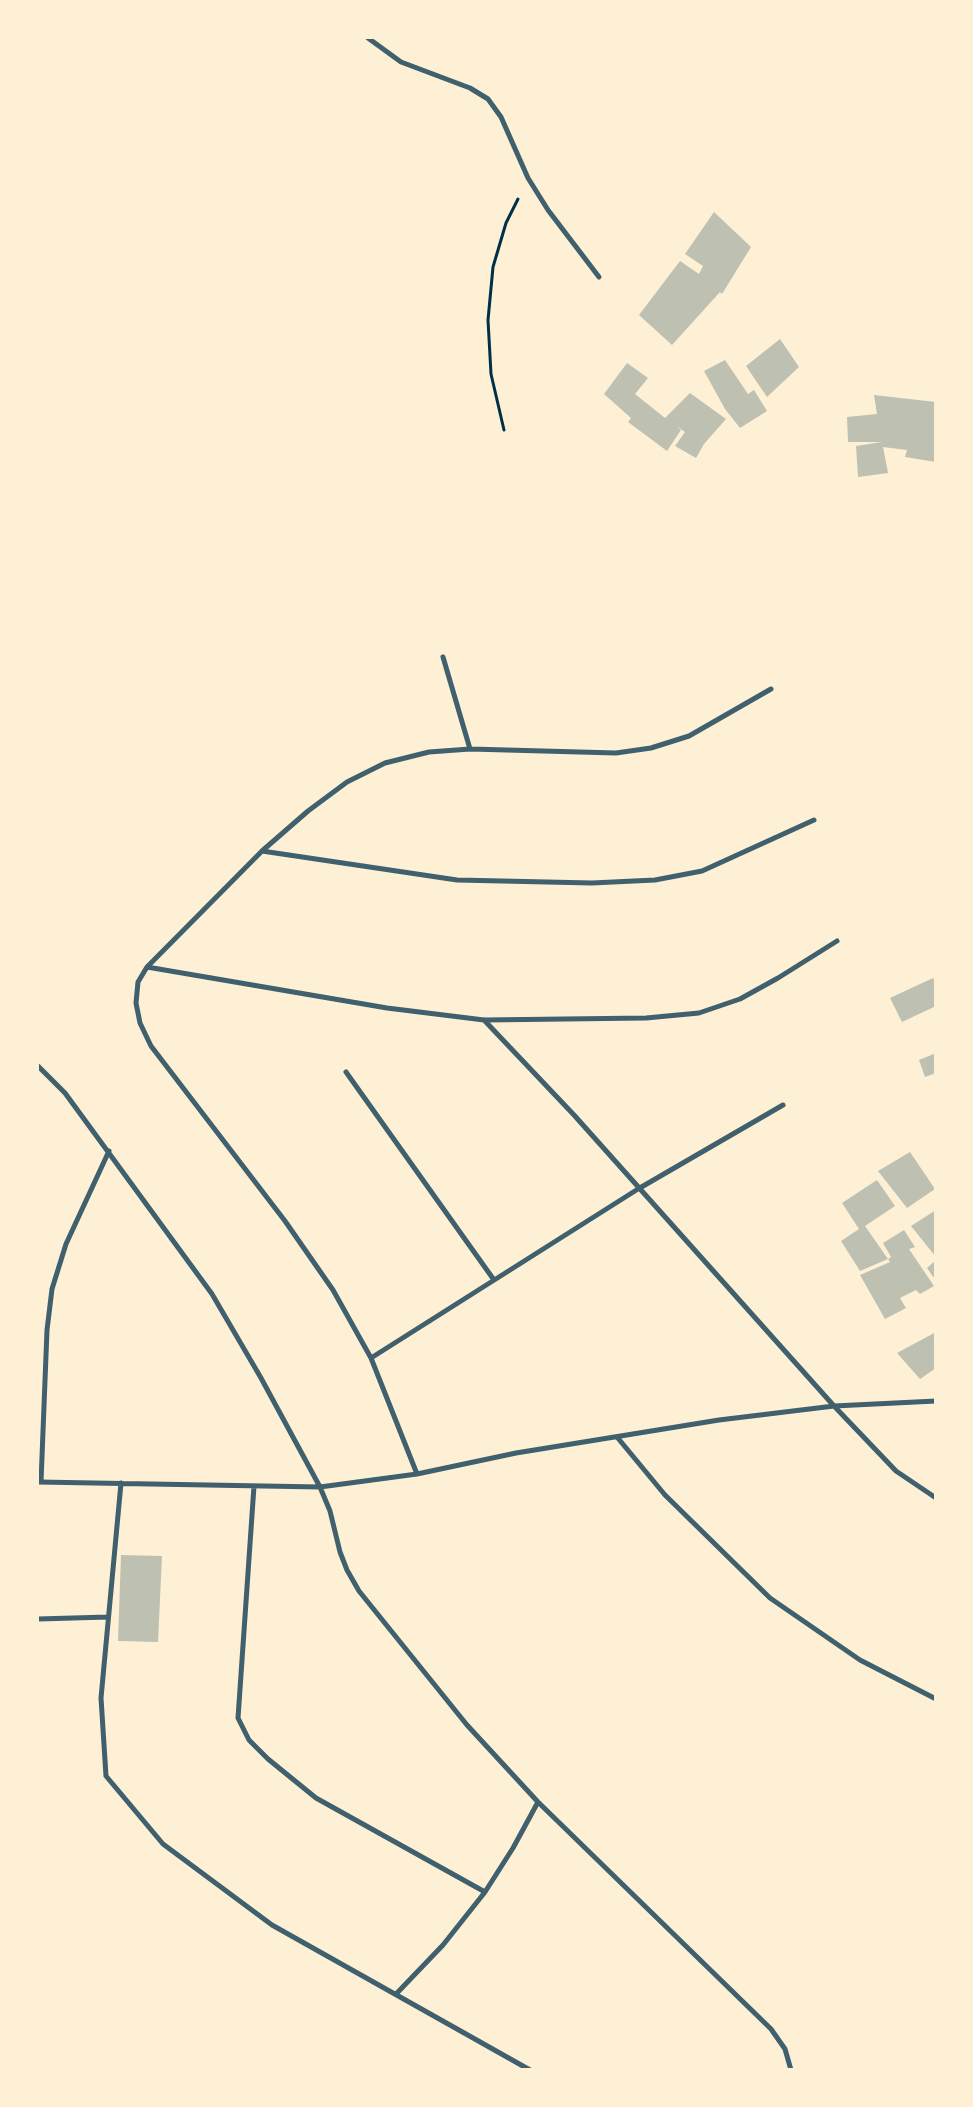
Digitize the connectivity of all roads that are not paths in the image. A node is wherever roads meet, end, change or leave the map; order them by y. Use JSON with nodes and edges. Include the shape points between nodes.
{"nodes":[{"id":1,"x":368,"y":38,"type":"edge"},
{"id":2,"x":599,"y":277,"type":"dead end"},
{"id":3,"x":443,"y":657,"type":"dead end"},
{"id":4,"x":771,"y":689,"type":"dead end"},
{"id":5,"x":470,"y":749,"type":"junction"},
{"id":6,"x":814,"y":820,"type":"dead end"},
{"id":7,"x":262,"y":851,"type":"junction"},
{"id":8,"x":838,"y":940,"type":"dead end"},
{"id":9,"x":147,"y":967,"type":"junction"},
{"id":10,"x":484,"y":1020,"type":"junction"},
{"id":11,"x":38,"y":1066,"type":"edge"},
{"id":12,"x":346,"y":1072,"type":"dead end"},
{"id":13,"x":783,"y":1105,"type":"dead end"},
{"id":14,"x":109,"y":1152,"type":"junction"},
{"id":15,"x":638,"y":1189,"type":"junction"},
{"id":16,"x":494,"y":1280,"type":"junction"},
{"id":17,"x":371,"y":1358,"type":"junction"},
{"id":18,"x":936,"y":1400,"type":"edge"},
{"id":19,"x":834,"y":1406,"type":"junction"},
{"id":20,"x":617,"y":1437,"type":"junction"},
{"id":21,"x":417,"y":1474,"type":"junction"},
{"id":22,"x":39,"y":1482,"type":"edge"},
{"id":23,"x":121,"y":1483,"type":"junction"},
{"id":24,"x":254,"y":1486,"type":"junction"},
{"id":25,"x":320,"y":1487,"type":"junction"},
{"id":26,"x":936,"y":1498,"type":"edge"},
{"id":27,"x":108,"y":1617,"type":"junction"},
{"id":28,"x":38,"y":1619,"type":"edge"},
{"id":29,"x":936,"y":1700,"type":"edge"},
{"id":30,"x":538,"y":1802,"type":"junction"},
{"id":31,"x":485,"y":1892,"type":"junction"},
{"id":32,"x":397,"y":1994,"type":"junction"},
{"id":33,"x":530,"y":2070,"type":"edge"},
{"id":34,"x":791,"y":2070,"type":"edge"}],
"edges":[{"from":1,"to":2,"type":"street","via":[[402,62],[470,88],[488,99],[501,116],[528,178]]},
{"from":3,"to":5,"type":"street"},
{"from":4,"to":5,"type":"street","via":[[689,736],[651,748],[616,753]]},
{"from":5,"to":7,"type":"street","via":[[429,752],[385,763],[348,782]]},
{"from":6,"to":7,"type":"street","via":[[702,871],[655,880],[592,883],[457,880]]},
{"from":7,"to":9,"type":"street"},
{"from":8,"to":10,"type":"street","via":[[740,999],[699,1012],[646,1018]]},
{"from":9,"to":10,"type":"street","via":[[387,1008]]},
{"from":9,"to":17,"type":"street","via":[[138,982],[136,1003],[140,1023],[152,1046],[333,1290]]},
{"from":10,"to":15,"type":"street","via":[[574,1115]]},
{"from":11,"to":14,"type":"street","via":[[65,1093]]},
{"from":12,"to":16,"type":"street"},
{"from":13,"to":15,"type":"street"},
{"from":14,"to":22,"type":"street","via":[[66,1244],[52,1289]]},
{"from":14,"to":25,"type":"street","via":[[212,1294]]},
{"from":15,"to":16,"type":"street"},
{"from":15,"to":19,"type":"street"},
{"from":16,"to":17,"type":"street"},
{"from":17,"to":21,"type":"street"},
{"from":18,"to":19,"type":"street"},
{"from":19,"to":20,"type":"street"},
{"from":19,"to":26,"type":"street","via":[[896,1471]]},
{"from":20,"to":21,"type":"street"},
{"from":20,"to":29,"type":"street","via":[[665,1495],[770,1598],[860,1660]]},
{"from":21,"to":25,"type":"street"},
{"from":22,"to":23,"type":"street"},
{"from":23,"to":24,"type":"street"},
{"from":23,"to":27,"type":"street"},
{"from":24,"to":25,"type":"street"},
{"from":24,"to":31,"type":"street","via":[[238,1718],[249,1740],[268,1760],[316,1798]]},
{"from":25,"to":30,"type":"street","via":[[340,1552],[359,1591],[467,1725]]},
{"from":27,"to":28,"type":"street"},
{"from":27,"to":32,"type":"street","via":[[101,1698],[106,1776],[163,1844],[272,1925]]},
{"from":30,"to":31,"type":"street"},
{"from":30,"to":34,"type":"street","via":[[771,2030],[785,2049]]},
{"from":31,"to":32,"type":"street"},
{"from":32,"to":33,"type":"street"}]}
